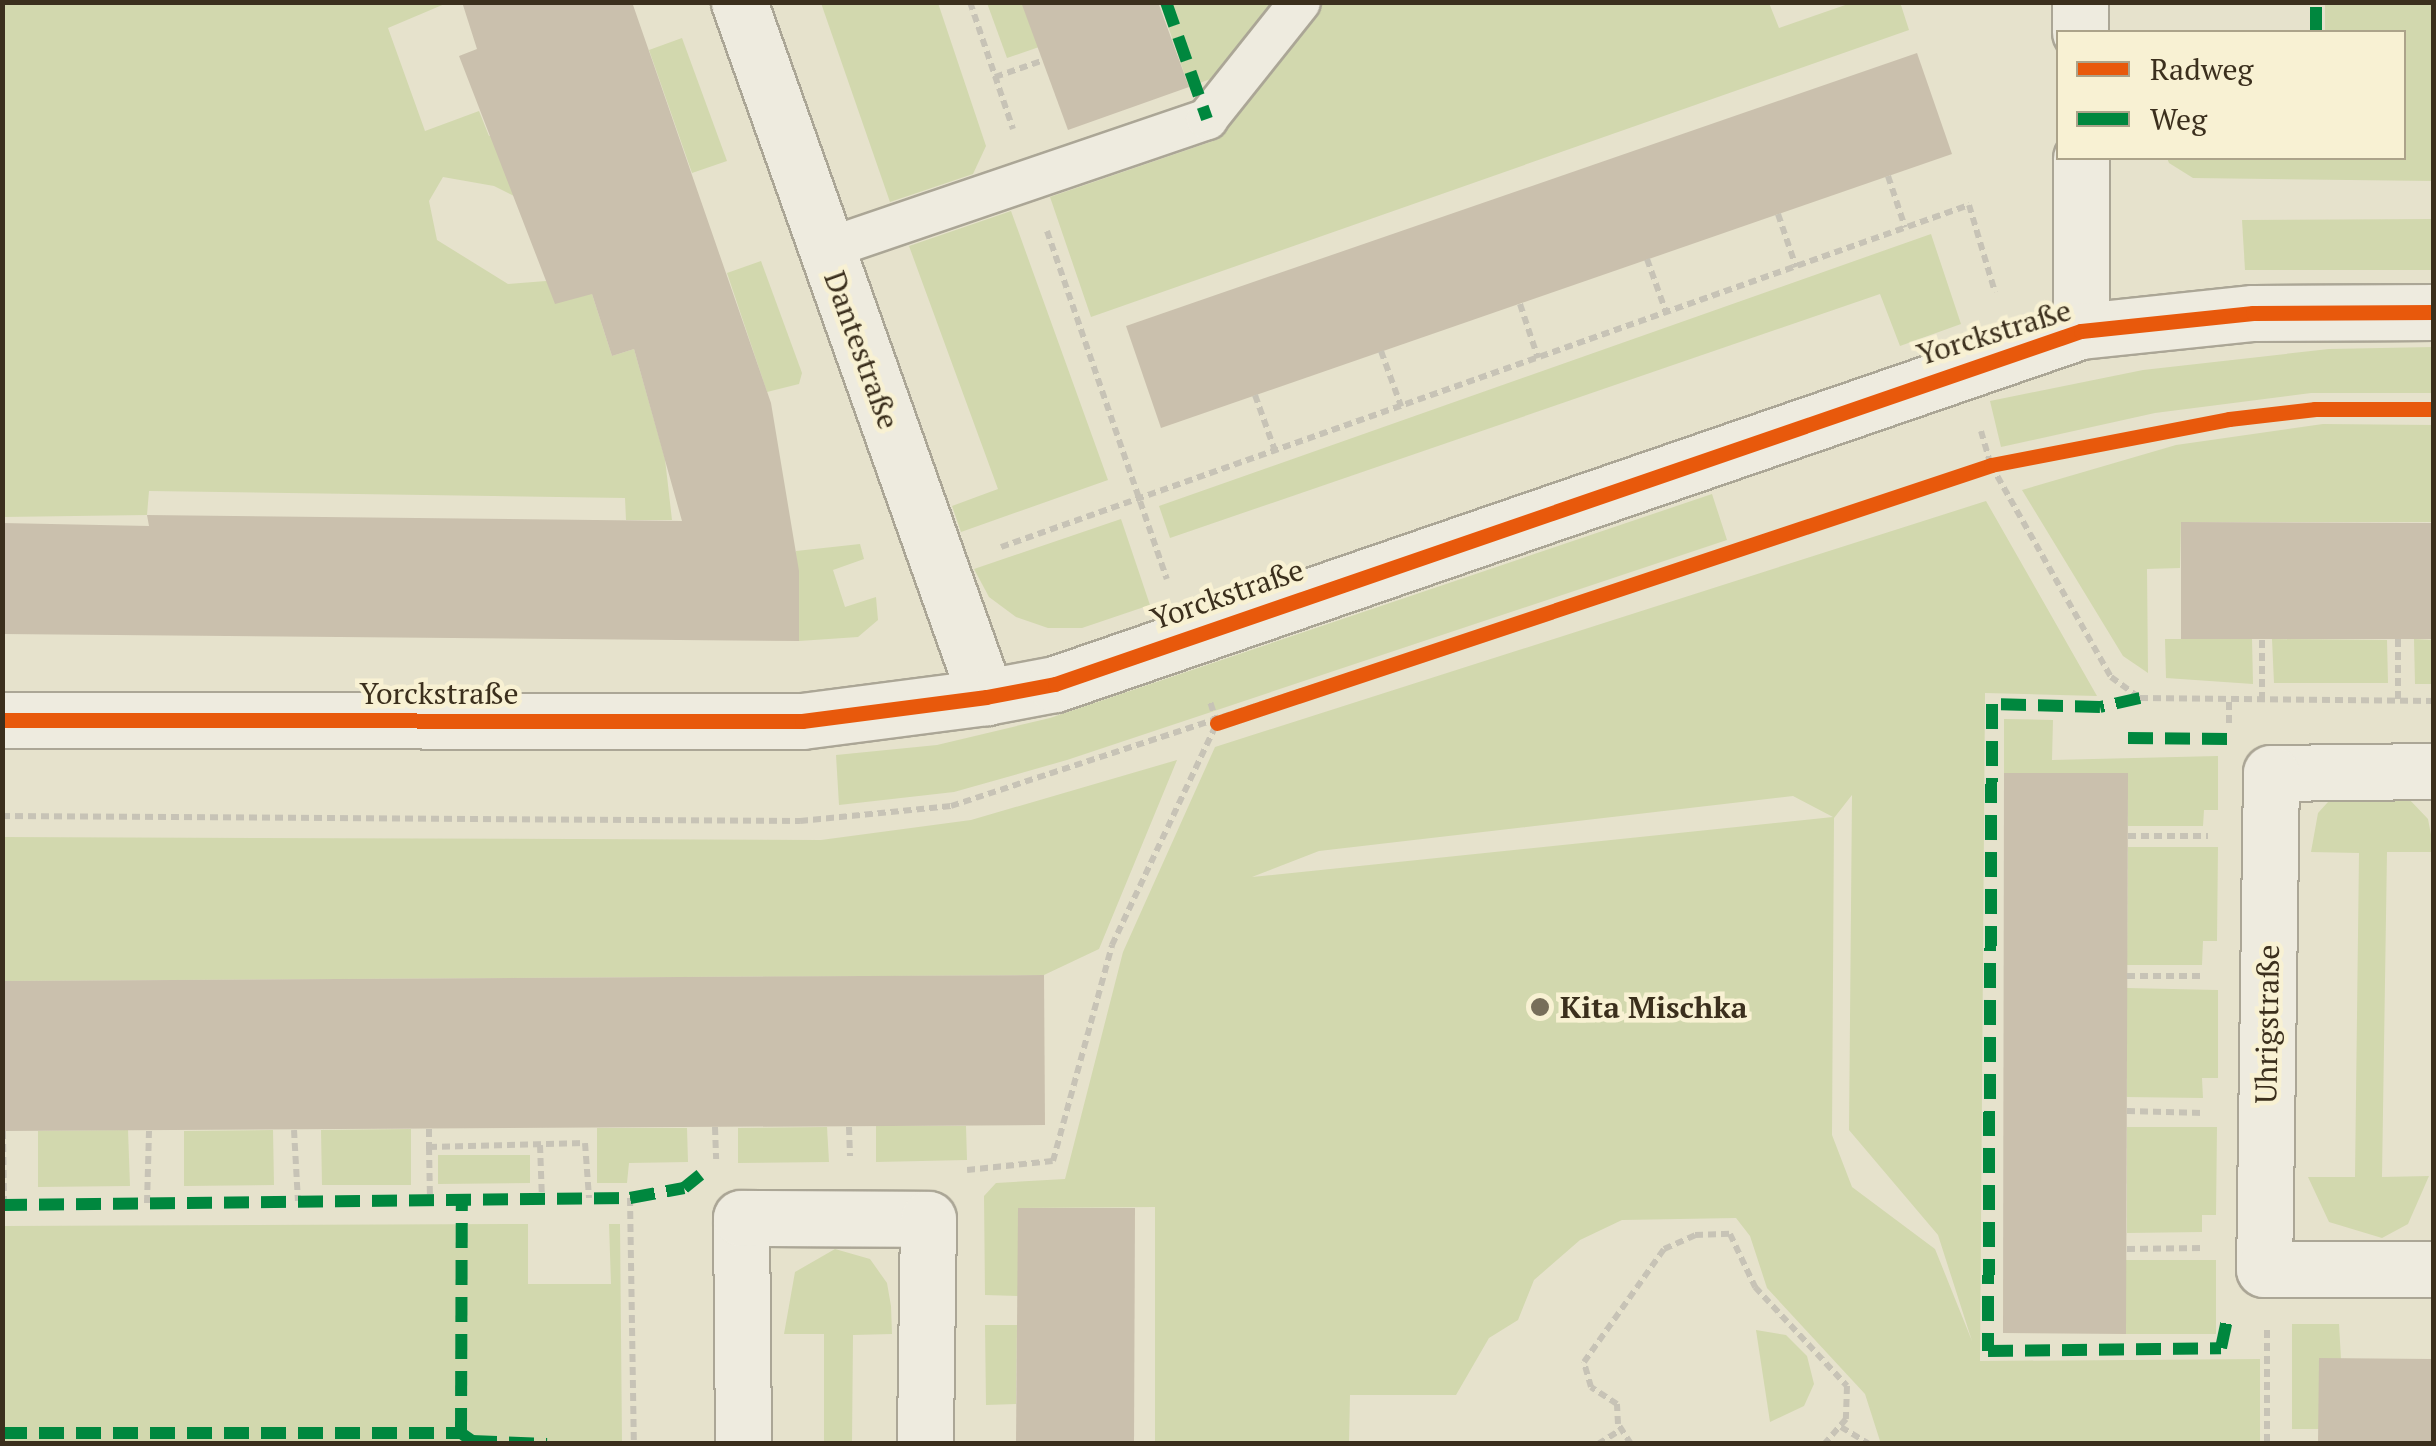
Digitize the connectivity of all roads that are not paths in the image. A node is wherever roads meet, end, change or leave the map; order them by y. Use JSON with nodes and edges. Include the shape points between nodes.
{"nodes":[{"id":1,"x":739,"y":2,"type":"edge"},
{"id":2,"x":1300,"y":2,"type":"edge"},
{"id":3,"x":2080,"y":2,"type":"edge"},
{"id":4,"x":2080,"y":30,"type":"edge"},
{"id":5,"x":2081,"y":160,"type":"edge"},
{"id":6,"x":826,"y":248,"type":"junction"},
{"id":7,"x":2434,"y":312,"type":"edge"},
{"id":8,"x":2081,"y":332,"type":"junction"},
{"id":9,"x":986,"y":697,"type":"junction"},
{"id":10,"x":2,"y":720,"type":"edge"},
{"id":11,"x":2434,"y":771,"type":"edge"},
{"id":12,"x":2434,"y":1269,"type":"edge"},
{"id":13,"x":743,"y":1444,"type":"edge"},
{"id":14,"x":925,"y":1444,"type":"edge"}],
"edges":[{"from":1,"to":6,"type":"street","name":"Dantestraße"},
{"from":2,"to":6,"type":"lane","via":[[1207,119]]},
{"from":3,"to":4,"type":"street"},
{"from":5,"to":8,"type":"street"},
{"from":6,"to":9,"type":"street","name":"Dantestraße"},
{"from":7,"to":8,"type":"street","name":"Yorckstraße","via":[[2253,313]]},
{"from":8,"to":9,"type":"street","name":"Yorckstraße","via":[[1055,684]]},
{"from":9,"to":10,"type":"street","name":"Yorckstraße","via":[[802,721]]},
{"from":11,"to":12,"type":"street","name":"Uhrigstraße","via":[[2270,773],[2264,1269]]},
{"from":13,"to":14,"type":"street","via":[[741,1218],[928,1219]]}]}
